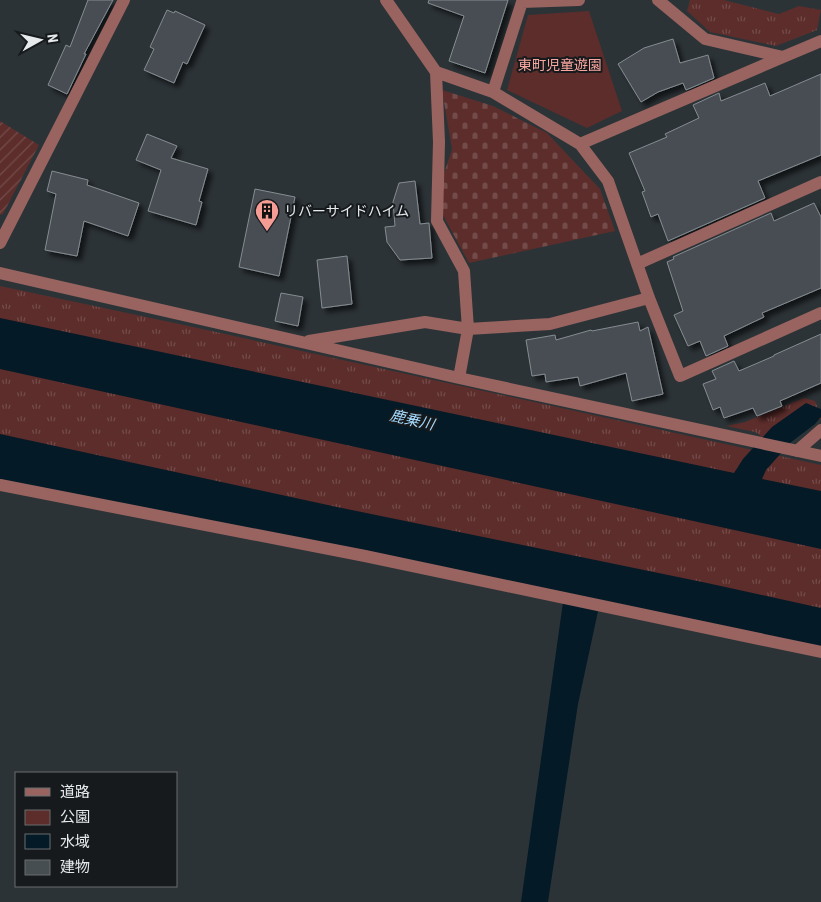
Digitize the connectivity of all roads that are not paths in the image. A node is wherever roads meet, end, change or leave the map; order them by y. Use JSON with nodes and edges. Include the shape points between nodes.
{"nodes":[{"id":1,"x":124,"y":0,"type":"edge"},
{"id":2,"x":386,"y":0,"type":"edge"},
{"id":3,"x":579,"y":0,"type":"edge"},
{"id":4,"x":658,"y":0,"type":"edge"},
{"id":5,"x":821,"y":41,"type":"edge"},
{"id":6,"x":783,"y":56,"type":"junction"},
{"id":7,"x":436,"y":72,"type":"junction"},
{"id":8,"x":493,"y":92,"type":"junction"},
{"id":9,"x":580,"y":144,"type":"junction"},
{"id":10,"x":821,"y":182,"type":"edge"},
{"id":11,"x":1,"y":238,"type":"edge"},
{"id":12,"x":637,"y":264,"type":"junction"},
{"id":13,"x":0,"y":274,"type":"edge"},
{"id":14,"x":649,"y":298,"type":"junction"},
{"id":15,"x":821,"y":313,"type":"edge"},
{"id":16,"x":468,"y":329,"type":"junction"},
{"id":17,"x":302,"y":342,"type":"junction"},
{"id":18,"x":458,"y":378,"type":"junction"},
{"id":19,"x":821,"y":430,"type":"edge"},
{"id":20,"x":797,"y":451,"type":"junction"},
{"id":21,"x":821,"y":456,"type":"edge"},
{"id":22,"x":0,"y":485,"type":"edge"},
{"id":23,"x":821,"y":652,"type":"edge"}],
"edges":[{"from":1,"to":11,"type":"street"},
{"from":2,"to":7,"type":"street"},
{"from":3,"to":8,"type":"street","via":[[522,2]]},
{"from":4,"to":6,"type":"street","via":[[705,39]]},
{"from":5,"to":6,"type":"street"},
{"from":6,"to":9,"type":"street"},
{"from":7,"to":8,"type":"street"},
{"from":7,"to":16,"type":"street","via":[[439,142],[437,221],[464,271]]},
{"from":8,"to":9,"type":"street"},
{"from":9,"to":12,"type":"street","via":[[608,181]]},
{"from":10,"to":12,"type":"street"},
{"from":12,"to":14,"type":"street"},
{"from":13,"to":17,"type":"street"},
{"from":14,"to":15,"type":"street","via":[[680,376]]},
{"from":14,"to":16,"type":"street","via":[[550,324]]},
{"from":16,"to":17,"type":"street","via":[[425,322]]},
{"from":16,"to":18,"type":"street"},
{"from":17,"to":18,"type":"street"},
{"from":18,"to":20,"type":"street"},
{"from":19,"to":20,"type":"street"},
{"from":20,"to":21,"type":"street"},
{"from":22,"to":23,"type":"street","via":[[365,556]]}]}
